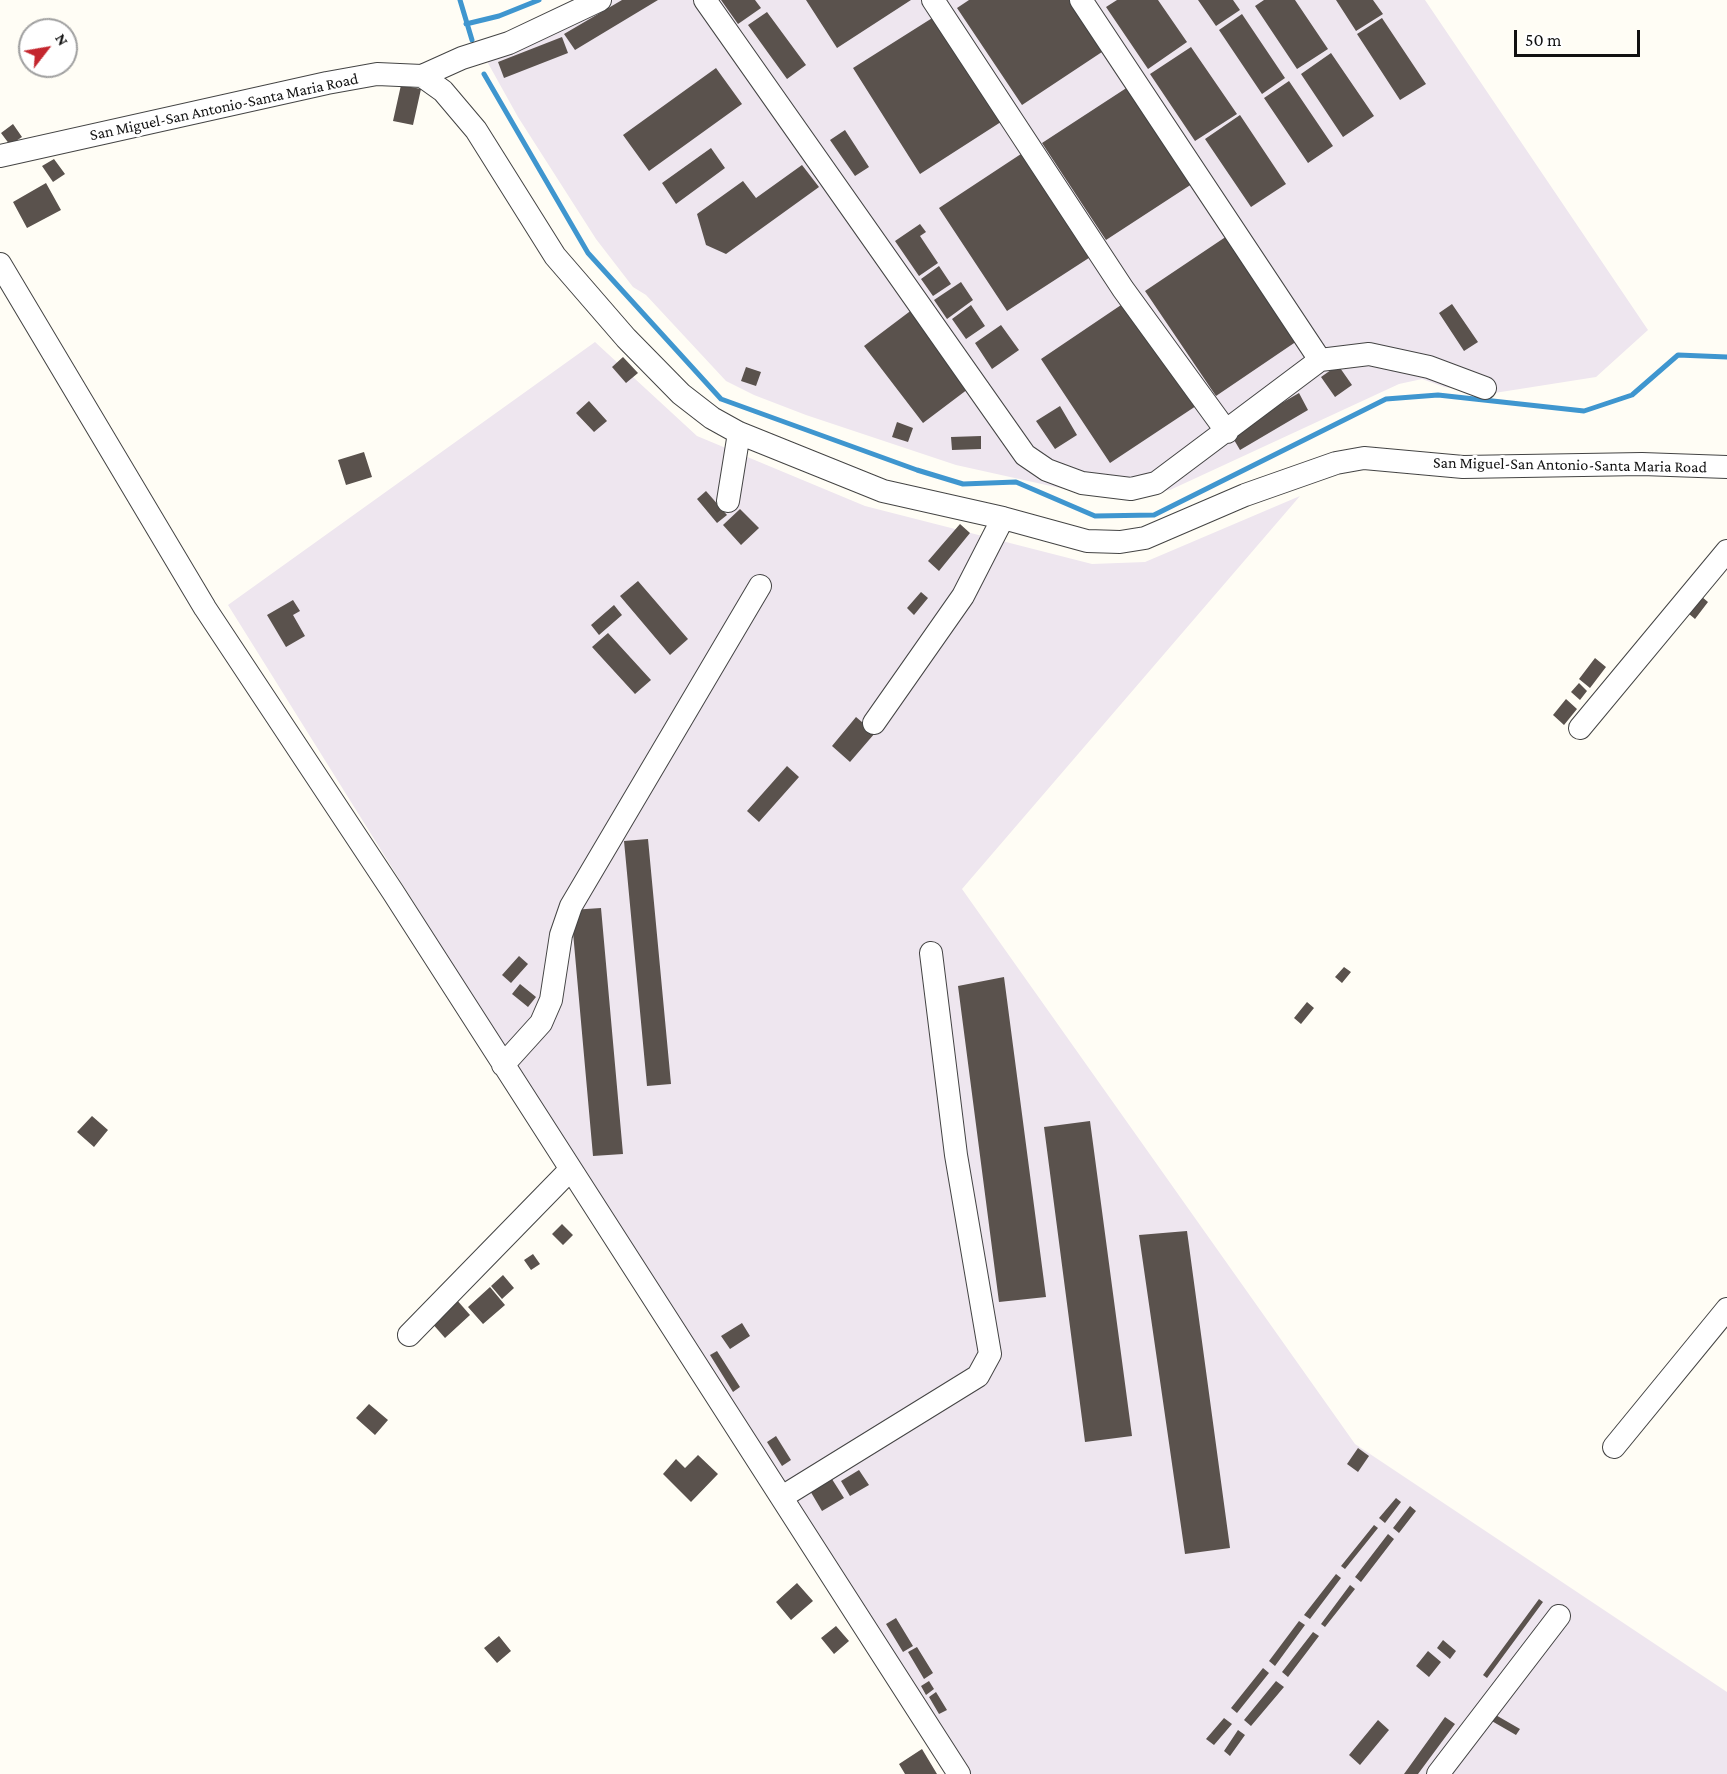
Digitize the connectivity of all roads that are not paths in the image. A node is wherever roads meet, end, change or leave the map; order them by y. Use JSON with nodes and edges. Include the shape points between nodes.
{"nodes":[{"id":1,"x":600,"y":0,"type":"edge"},
{"id":2,"x":705,"y":0,"type":"edge"},
{"id":3,"x":933,"y":0,"type":"edge"},
{"id":4,"x":1081,"y":0,"type":"edge"},
{"id":5,"x":422,"y":76,"type":"junction"},
{"id":6,"x":0,"y":156,"type":"edge"},
{"id":7,"x":0,"y":264,"type":"edge"},
{"id":8,"x":1320,"y":360,"type":"junction"},
{"id":9,"x":1485,"y":388,"type":"dead end"},
{"id":10,"x":1227,"y":432,"type":"junction"},
{"id":11,"x":739,"y":433,"type":"junction"},
{"id":12,"x":1727,"y":467,"type":"edge"},
{"id":13,"x":728,"y":501,"type":"dead end"},
{"id":14,"x":1003,"y":518,"type":"junction"},
{"id":15,"x":1727,"y":551,"type":"edge"},
{"id":16,"x":760,"y":586,"type":"dead end"},
{"id":17,"x":874,"y":723,"type":"dead end"},
{"id":18,"x":1580,"y":728,"type":"dead end"},
{"id":19,"x":931,"y":953,"type":"dead end"},
{"id":20,"x":502,"y":1065,"type":"junction"},
{"id":21,"x":570,"y":1170,"type":"junction"},
{"id":22,"x":1727,"y":1309,"type":"edge"},
{"id":23,"x":409,"y":1335,"type":"dead end"},
{"id":24,"x":1614,"y":1448,"type":"dead end"},
{"id":25,"x":782,"y":1497,"type":"junction"},
{"id":26,"x":1559,"y":1616,"type":"dead end"},
{"id":27,"x":959,"y":1774,"type":"edge"},
{"id":28,"x":1438,"y":1774,"type":"edge"}],
"edges":[{"from":1,"to":5,"type":"street","via":[[508,43]]},
{"from":2,"to":10,"type":"street","via":[[1025,455],[1047,471],[1082,483],[1131,489],[1156,483]]},
{"from":3,"to":10,"type":"street","via":[[1123,289]]},
{"from":4,"to":8,"type":"street"},
{"from":5,"to":6,"type":"street","name":"San Miguel-San Antonio-Santa Maria Road","via":[[376,74],[327,82]]},
{"from":5,"to":11,"type":"street","name":"San Miguel-San Antonio-Santa Maria Road","via":[[443,91],[476,130],[555,256],[626,338],[681,394]]},
{"from":7,"to":20,"type":"street","via":[[205,608]]},
{"from":8,"to":9,"type":"street","via":[[1370,354],[1429,367]]},
{"from":8,"to":10,"type":"street"},
{"from":11,"to":13,"type":"street"},
{"from":11,"to":14,"type":"street","name":"San Miguel-San Antonio-Santa Maria Road","via":[[883,491]]},
{"from":12,"to":14,"type":"street","name":"San Miguel-San Antonio-Santa Maria Road","via":[[1463,467],[1364,459],[1336,463],[1137,539],[1120,542],[1087,541]]},
{"from":14,"to":17,"type":"street","via":[[963,596]]},
{"from":15,"to":18,"type":"street"},
{"from":16,"to":20,"type":"street","via":[[571,906],[561,935],[548,1007],[541,1023]]},
{"from":19,"to":25,"type":"street","via":[[956,1155],[990,1354],[978,1376]]},
{"from":20,"to":21,"type":"street"},
{"from":21,"to":23,"type":"street"},
{"from":21,"to":25,"type":"street"},
{"from":22,"to":24,"type":"street"},
{"from":25,"to":27,"type":"street"},
{"from":26,"to":28,"type":"street"}]}
